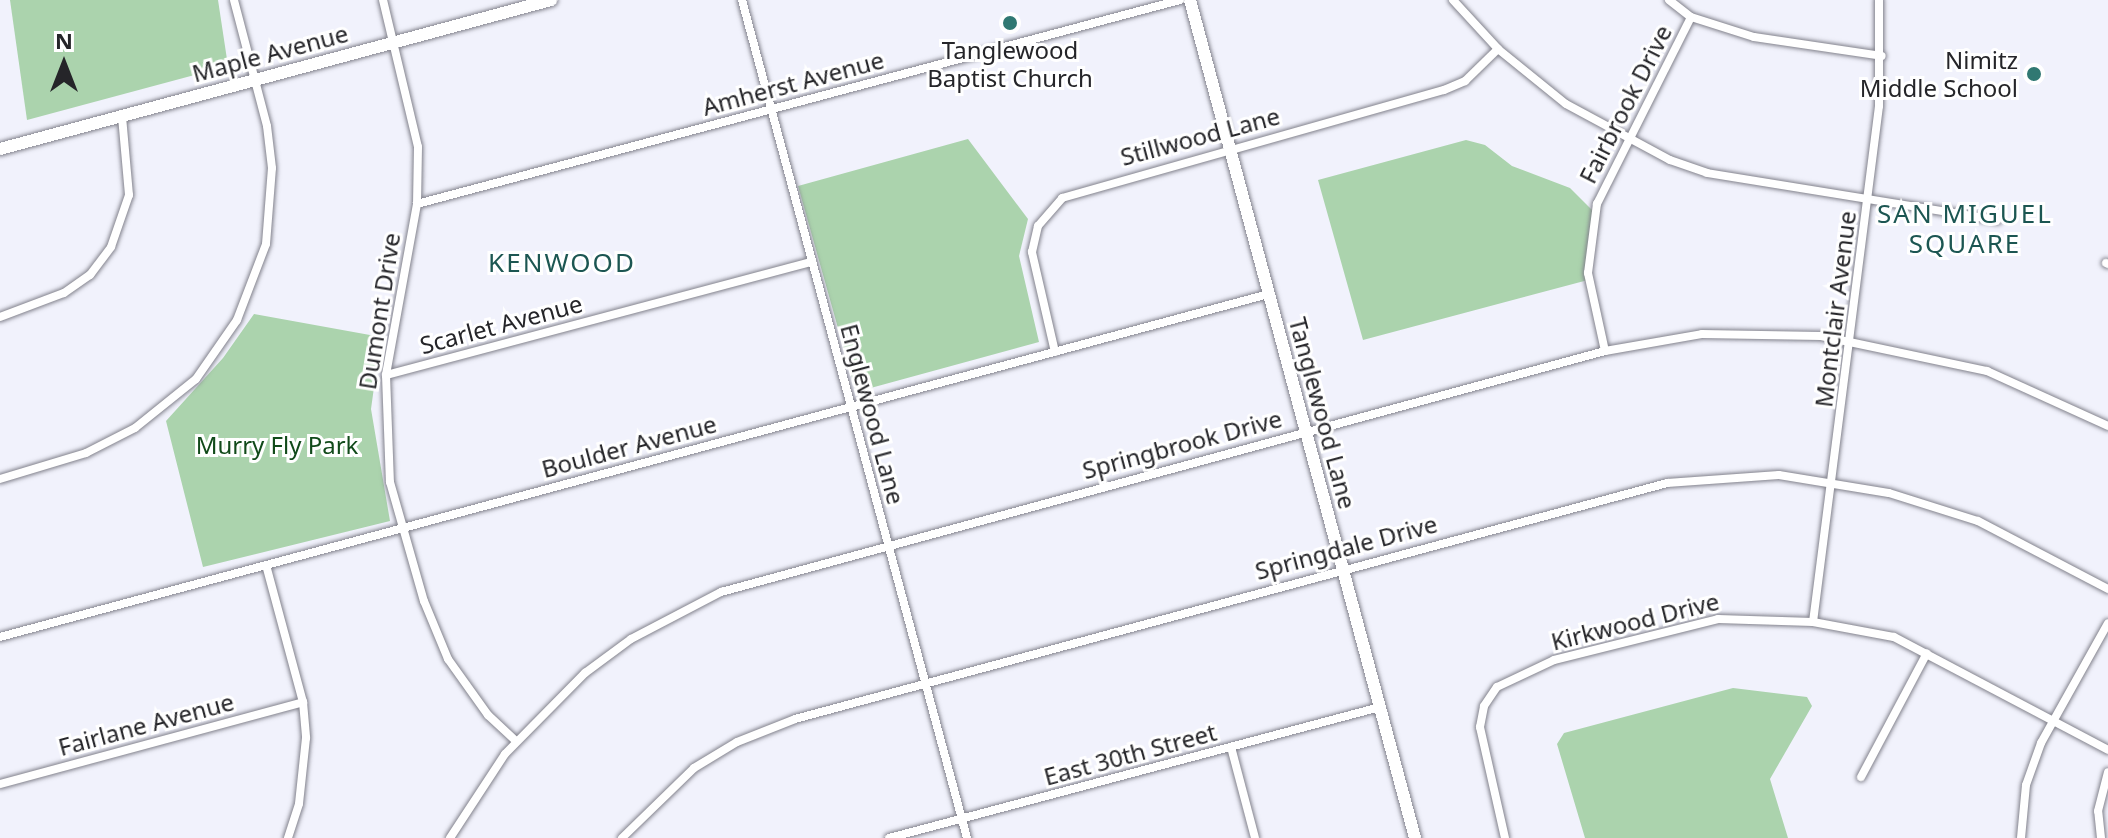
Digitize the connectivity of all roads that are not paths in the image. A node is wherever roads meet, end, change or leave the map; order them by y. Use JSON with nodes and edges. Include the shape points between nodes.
{"nodes":[{"id":1,"x":234,"y":0,"type":"edge"},
{"id":2,"x":383,"y":0,"type":"edge"},
{"id":3,"x":551,"y":0,"type":"edge"},
{"id":4,"x":742,"y":0,"type":"edge"},
{"id":5,"x":1180,"y":0,"type":"edge"},
{"id":6,"x":1190,"y":0,"type":"edge"},
{"id":7,"x":1453,"y":0,"type":"edge"},
{"id":8,"x":1669,"y":0,"type":"edge"},
{"id":9,"x":1879,"y":0,"type":"edge"},
{"id":10,"x":1691,"y":17,"type":"junction"},
{"id":11,"x":394,"y":42,"type":"junction"},
{"id":12,"x":1498,"y":49,"type":"junction"},
{"id":13,"x":1882,"y":56,"type":"junction"},
{"id":14,"x":256,"y":80,"type":"junction"},
{"id":15,"x":771,"y":110,"type":"junction"},
{"id":16,"x":122,"y":116,"type":"junction"},
{"id":17,"x":1628,"y":141,"type":"junction"},
{"id":18,"x":0,"y":149,"type":"edge"},
{"id":19,"x":1230,"y":149,"type":"junction"},
{"id":20,"x":1869,"y":198,"type":"junction"},
{"id":21,"x":417,"y":204,"type":"junction"},
{"id":22,"x":1997,"y":220,"type":"dead end"},
{"id":23,"x":812,"y":262,"type":"junction"},
{"id":24,"x":1269,"y":294,"type":"junction"},
{"id":25,"x":0,"y":317,"type":"edge"},
{"id":26,"x":1850,"y":342,"type":"junction"},
{"id":27,"x":1605,"y":351,"type":"junction"},
{"id":28,"x":1055,"y":352,"type":"junction"},
{"id":29,"x":386,"y":375,"type":"junction"},
{"id":30,"x":851,"y":407,"type":"junction"},
{"id":31,"x":2108,"y":426,"type":"edge"},
{"id":32,"x":1305,"y":431,"type":"junction"},
{"id":33,"x":0,"y":479,"type":"edge"},
{"id":34,"x":1832,"y":481,"type":"junction"},
{"id":35,"x":403,"y":528,"type":"junction"},
{"id":36,"x":888,"y":544,"type":"junction"},
{"id":37,"x":266,"y":565,"type":"junction"},
{"id":38,"x":1342,"y":568,"type":"junction"},
{"id":39,"x":2108,"y":589,"type":"edge"},
{"id":40,"x":1813,"y":622,"type":"junction"},
{"id":41,"x":2108,"y":623,"type":"edge"},
{"id":42,"x":0,"y":637,"type":"edge"},
{"id":43,"x":1927,"y":653,"type":"junction"},
{"id":44,"x":925,"y":682,"type":"junction"},
{"id":45,"x":303,"y":702,"type":"junction"},
{"id":46,"x":1380,"y":707,"type":"junction"},
{"id":47,"x":2052,"y":719,"type":"junction"},
{"id":48,"x":516,"y":741,"type":"junction"},
{"id":49,"x":1231,"y":747,"type":"junction"},
{"id":50,"x":2108,"y":750,"type":"edge"},
{"id":51,"x":2108,"y":772,"type":"edge"},
{"id":52,"x":1861,"y":777,"type":"dead end"},
{"id":53,"x":0,"y":784,"type":"edge"},
{"id":54,"x":962,"y":820,"type":"junction"},
{"id":55,"x":288,"y":838,"type":"edge"},
{"id":56,"x":450,"y":838,"type":"edge"},
{"id":57,"x":622,"y":838,"type":"edge"},
{"id":58,"x":889,"y":838,"type":"edge"},
{"id":59,"x":967,"y":838,"type":"edge"},
{"id":60,"x":1255,"y":838,"type":"edge"},
{"id":61,"x":1415,"y":838,"type":"edge"},
{"id":62,"x":1505,"y":838,"type":"edge"},
{"id":63,"x":2021,"y":838,"type":"edge"},
{"id":64,"x":2101,"y":838,"type":"edge"}],
"edges":[{"from":1,"to":14,"type":"street"},
{"from":2,"to":11,"type":"street","name":"Dumont Drive"},
{"from":3,"to":11,"type":"main road","name":"Maple Avenue"},
{"from":4,"to":15,"type":"street","name":"Englewood Lane"},
{"from":5,"to":15,"type":"street","name":"Amherst Avenue"},
{"from":6,"to":19,"type":"main road","name":"Tanglewood Lane"},
{"from":7,"to":12,"type":"street"},
{"from":8,"to":10,"type":"street"},
{"from":9,"to":13,"type":"street","name":"Montclair Avenue"},
{"from":10,"to":13,"type":"street","via":[[1754,37]]},
{"from":10,"to":17,"type":"street","name":"Fairbrook Drive"},
{"from":11,"to":14,"type":"main road","name":"Maple Avenue"},
{"from":11,"to":21,"type":"street","name":"Dumont Drive","via":[[418,147]]},
{"from":12,"to":17,"type":"street","via":[[1566,104]]},
{"from":12,"to":19,"type":"street","name":"Stillwood Lane","via":[[1465,81],[1444,90]]},
{"from":13,"to":20,"type":"street","name":"Montclair Avenue"},
{"from":14,"to":16,"type":"main road","name":"Maple Avenue"},
{"from":14,"to":33,"type":"street","via":[[270,149],[270,219],[259,270],[224,342],[178,396],[135,428],[86,453]]},
{"from":15,"to":21,"type":"street","name":"Amherst Avenue"},
{"from":15,"to":23,"type":"street","name":"Englewood Lane"},
{"from":16,"to":18,"type":"main road","name":"Maple Avenue"},
{"from":16,"to":25,"type":"street","via":[[129,195],[111,247],[71,289]]},
{"from":17,"to":20,"type":"street","via":[[1707,173]]},
{"from":17,"to":27,"type":"street","name":"Fairbrook Drive","via":[[1600,196],[1588,247],[1589,289]]},
{"from":19,"to":24,"type":"main road","name":"Tanglewood Lane"},
{"from":19,"to":28,"type":"street","name":"Stillwood Lane","via":[[1100,183],[1052,205],[1038,226],[1032,252]]},
{"from":20,"to":22,"type":"street"},
{"from":20,"to":26,"type":"street","name":"Montclair Avenue"},
{"from":21,"to":29,"type":"street","name":"Dumont Drive"},
{"from":23,"to":29,"type":"street","name":"Scarlet Avenue"},
{"from":23,"to":30,"type":"street","name":"Englewood Lane"},
{"from":24,"to":28,"type":"street","name":"Boulder Avenue"},
{"from":24,"to":32,"type":"main road","name":"Tanglewood Lane"},
{"from":26,"to":27,"type":"street","name":"Springbrook Drive","via":[[1765,331],[1702,334]]},
{"from":26,"to":31,"type":"street","name":"Springbrook Drive","via":[[1987,371]]},
{"from":26,"to":34,"type":"street","name":"Montclair Avenue"},
{"from":27,"to":32,"type":"street","name":"Springbrook Drive"},
{"from":28,"to":30,"type":"street","name":"Boulder Avenue"},
{"from":29,"to":35,"type":"street","name":"Dumont Drive","via":[[390,482]]},
{"from":30,"to":35,"type":"street","name":"Boulder Avenue"},
{"from":30,"to":36,"type":"street","name":"Englewood Lane"},
{"from":32,"to":36,"type":"street","name":"Springbrook Drive"},
{"from":32,"to":38,"type":"main road","name":"Tanglewood Lane"},
{"from":34,"to":38,"type":"street","name":"Springdale Drive","via":[[1753,475],[1667,483]]},
{"from":34,"to":39,"type":"street","name":"Springdale Drive","via":[[1967,517]]},
{"from":34,"to":40,"type":"street","name":"Montclair Avenue"},
{"from":35,"to":37,"type":"street","name":"Boulder Avenue"},
{"from":35,"to":48,"type":"street","name":"Dumont Drive","via":[[448,659],[488,715]]},
{"from":36,"to":44,"type":"street","name":"Englewood Lane"},
{"from":36,"to":48,"type":"street","name":"Springbrook Drive","via":[[765,577],[669,617],[605,657]]},
{"from":37,"to":42,"type":"street","name":"Boulder Avenue"},
{"from":37,"to":45,"type":"street"},
{"from":38,"to":44,"type":"street","name":"Springdale Drive"},
{"from":38,"to":46,"type":"main road","name":"Tanglewood Lane"},
{"from":40,"to":43,"type":"street","name":"Kirkwood Drive","via":[[1894,637]]},
{"from":40,"to":62,"type":"street","name":"Kirkwood Drive","via":[[1740,617],[1690,624],[1505,679],[1484,706],[1480,727]]},
{"from":41,"to":47,"type":"street"},
{"from":43,"to":47,"type":"street","name":"Kirkwood Drive"},
{"from":43,"to":52,"type":"street"},
{"from":44,"to":54,"type":"street","name":"Englewood Lane"},
{"from":44,"to":57,"type":"street","name":"Springdale Drive","via":[[795,719],[737,742],[670,788]]},
{"from":45,"to":53,"type":"street","name":"Fairlane Avenue"},
{"from":45,"to":55,"type":"street","via":[[304,775]]},
{"from":46,"to":49,"type":"street","name":"East 30th Street"},
{"from":46,"to":61,"type":"main road","name":"Tanglewood Lane"},
{"from":47,"to":50,"type":"street","name":"Kirkwood Drive"},
{"from":47,"to":63,"type":"street","via":[[2026,785]]},
{"from":48,"to":56,"type":"street","name":"Springbrook Drive"},
{"from":49,"to":54,"type":"street","name":"East 30th Street"},
{"from":49,"to":60,"type":"street"},
{"from":51,"to":64,"type":"street"},
{"from":54,"to":58,"type":"street","name":"East 30th Street"},
{"from":54,"to":59,"type":"street","name":"Englewood Lane"}]}
